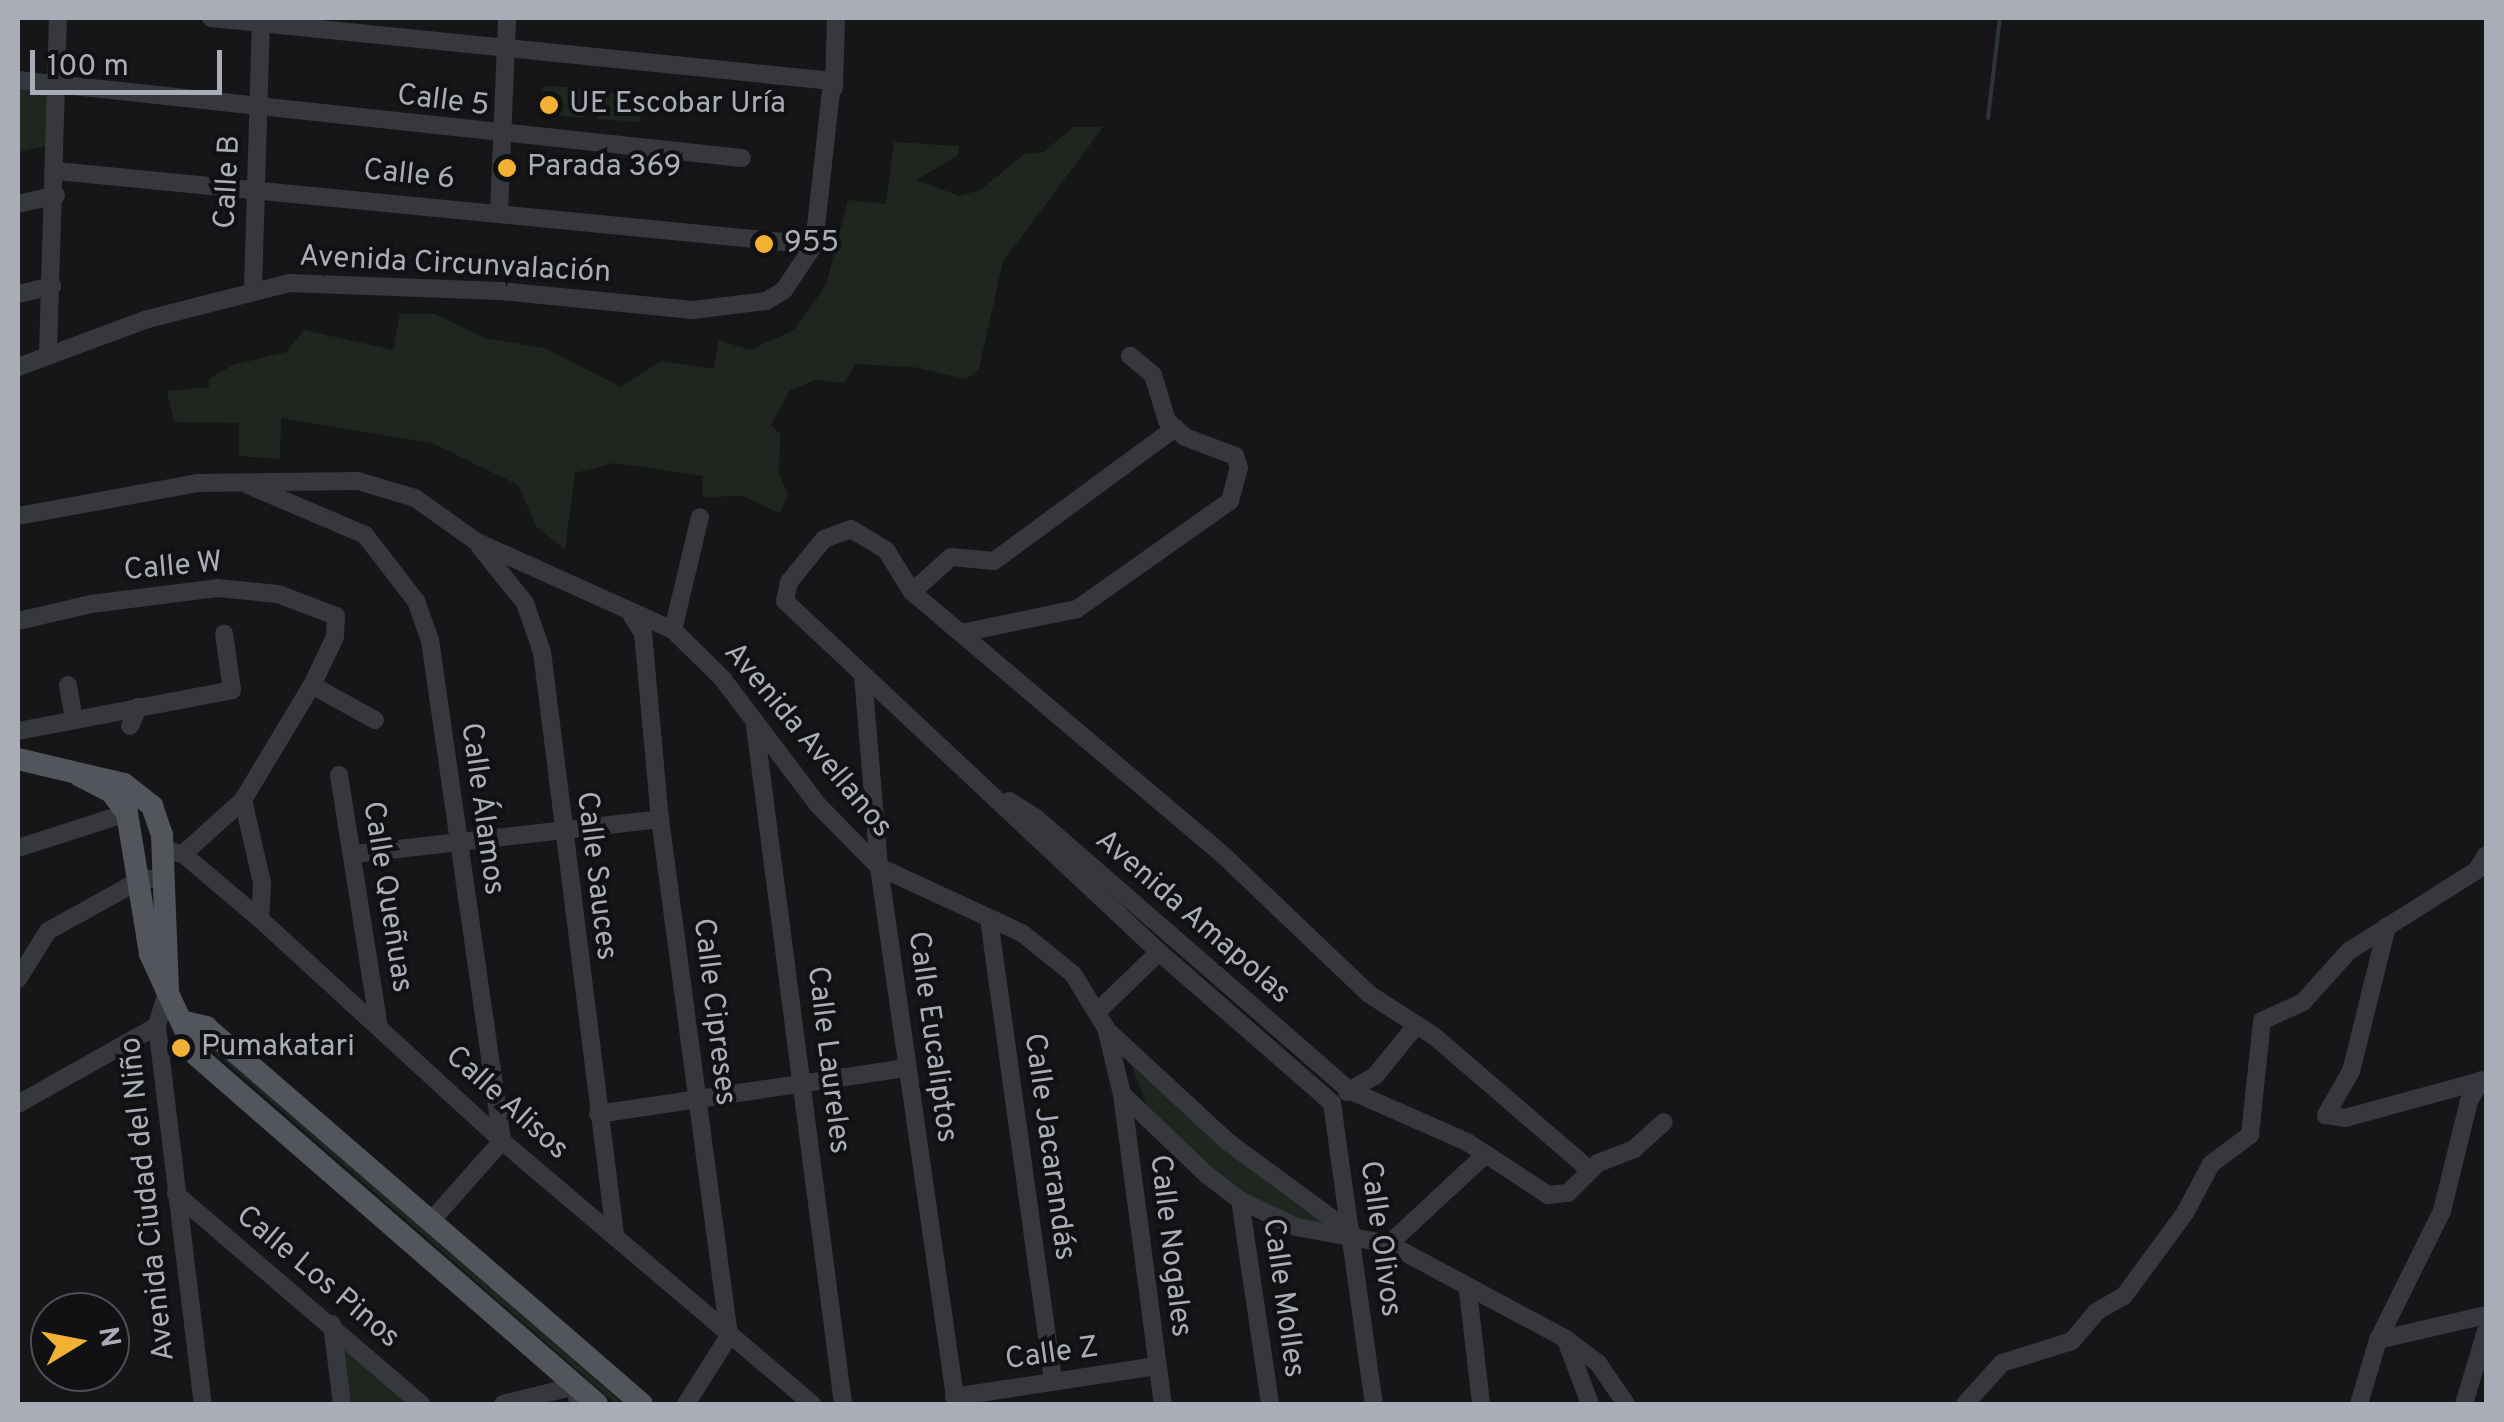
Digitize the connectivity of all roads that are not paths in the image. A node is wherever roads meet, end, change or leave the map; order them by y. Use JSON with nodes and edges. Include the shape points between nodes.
{"nodes":[{"id":1,"x":58,"y":18,"type":"edge"},
{"id":2,"x":211,"y":18,"type":"edge"},
{"id":3,"x":507,"y":18,"type":"edge"},
{"id":4,"x":836,"y":18,"type":"edge"},
{"id":5,"x":261,"y":20,"type":"edge"},
{"id":6,"x":506,"y":50,"type":"junction"},
{"id":7,"x":18,"y":80,"type":"edge"},
{"id":8,"x":832,"y":81,"type":"junction"},
{"id":9,"x":56,"y":84,"type":"junction"},
{"id":10,"x":260,"y":107,"type":"junction"},
{"id":11,"x":502,"y":137,"type":"junction"},
{"id":12,"x":742,"y":158,"type":"dead end"},
{"id":13,"x":57,"y":171,"type":"junction"},
{"id":14,"x":254,"y":188,"type":"junction"},
{"id":15,"x":56,"y":196,"type":"junction"},
{"id":16,"x":18,"y":204,"type":"edge"},
{"id":17,"x":498,"y":212,"type":"junction"},
{"id":18,"x":788,"y":239,"type":"junction"},
{"id":19,"x":815,"y":242,"type":"junction"},
{"id":20,"x":796,"y":275,"type":"junction"},
{"id":21,"x":52,"y":286,"type":"junction"},
{"id":22,"x":253,"y":289,"type":"junction"},
{"id":23,"x":18,"y":294,"type":"edge"},
{"id":24,"x":48,"y":352,"type":"junction"},
{"id":25,"x":1130,"y":356,"type":"dead end"},
{"id":26,"x":18,"y":366,"type":"edge"},
{"id":27,"x":1174,"y":428,"type":"junction"},
{"id":28,"x":239,"y":482,"type":"junction"},
{"id":29,"x":18,"y":516,"type":"edge"},
{"id":30,"x":700,"y":517,"type":"dead end"},
{"id":31,"x":477,"y":542,"type":"junction"},
{"id":32,"x":912,"y":592,"type":"junction"},
{"id":33,"x":632,"y":616,"type":"junction"},
{"id":34,"x":18,"y":621,"type":"edge"},
{"id":35,"x":673,"y":630,"type":"junction"},
{"id":36,"x":966,"y":632,"type":"junction"},
{"id":37,"x":224,"y":634,"type":"dead end"},
{"id":38,"x":863,"y":676,"type":"junction"},
{"id":39,"x":68,"y":685,"type":"dead end"},
{"id":40,"x":312,"y":685,"type":"junction"},
{"id":41,"x":138,"y":707,"type":"junction"},
{"id":42,"x":74,"y":720,"type":"junction"},
{"id":43,"x":375,"y":720,"type":"dead end"},
{"id":44,"x":755,"y":723,"type":"junction"},
{"id":45,"x":130,"y":726,"type":"dead end"},
{"id":46,"x":18,"y":731,"type":"edge"},
{"id":47,"x":18,"y":759,"type":"edge"},
{"id":48,"x":339,"y":775,"type":"dead end"},
{"id":49,"x":80,"y":776,"type":"junction"},
{"id":50,"x":996,"y":794,"type":"junction"},
{"id":51,"x":243,"y":800,"type":"junction"},
{"id":52,"x":127,"y":813,"type":"junction"},
{"id":53,"x":660,"y":819,"type":"junction"},
{"id":54,"x":560,"y":829,"type":"junction"},
{"id":55,"x":457,"y":842,"type":"junction"},
{"id":56,"x":18,"y":848,"type":"edge"},
{"id":57,"x":173,"y":852,"type":"junction"},
{"id":58,"x":354,"y":854,"type":"junction"},
{"id":59,"x":2486,"y":855,"type":"edge"},
{"id":60,"x":879,"y":867,"type":"junction"},
{"id":61,"x":153,"y":879,"type":"junction"},
{"id":62,"x":260,"y":919,"type":"junction"},
{"id":63,"x":989,"y":919,"type":"junction"},
{"id":64,"x":2387,"y":926,"type":"junction"},
{"id":65,"x":1159,"y":952,"type":"junction"},
{"id":66,"x":18,"y":979,"type":"edge"},
{"id":67,"x":168,"y":988,"type":"junction"},
{"id":68,"x":1102,"y":1020,"type":"junction"},
{"id":69,"x":181,"y":1021,"type":"junction"},
{"id":70,"x":157,"y":1026,"type":"junction"},
{"id":71,"x":379,"y":1027,"type":"junction"},
{"id":72,"x":1414,"y":1028,"type":"junction"},
{"id":73,"x":906,"y":1068,"type":"junction"},
{"id":74,"x":2483,"y":1079,"type":"edge"},
{"id":75,"x":802,"y":1084,"type":"junction"},
{"id":76,"x":1349,"y":1090,"type":"junction"},
{"id":77,"x":1122,"y":1094,"type":"junction"},
{"id":78,"x":697,"y":1099,"type":"junction"},
{"id":79,"x":1332,"y":1103,"type":"junction"},
{"id":80,"x":18,"y":1104,"type":"edge"},
{"id":81,"x":598,"y":1114,"type":"junction"},
{"id":82,"x":1664,"y":1122,"type":"dead end"},
{"id":83,"x":502,"y":1141,"type":"junction"},
{"id":84,"x":1486,"y":1154,"type":"junction"},
{"id":85,"x":1590,"y":1170,"type":"junction"},
{"id":86,"x":176,"y":1194,"type":"junction"},
{"id":87,"x":1240,"y":1200,"type":"junction"},
{"id":88,"x":432,"y":1220,"type":"junction"},
{"id":89,"x":1353,"y":1233,"type":"junction"},
{"id":90,"x":615,"y":1234,"type":"junction"},
{"id":91,"x":1389,"y":1244,"type":"junction"},
{"id":92,"x":1468,"y":1291,"type":"junction"},
{"id":93,"x":2486,"y":1315,"type":"edge"},
{"id":94,"x":332,"y":1324,"type":"junction"},
{"id":95,"x":2486,"y":1331,"type":"edge"},
{"id":96,"x":730,"y":1336,"type":"junction"},
{"id":97,"x":1566,"y":1339,"type":"junction"},
{"id":98,"x":2378,"y":1340,"type":"junction"},
{"id":99,"x":1157,"y":1366,"type":"junction"},
{"id":100,"x":1053,"y":1382,"type":"junction"},
{"id":101,"x":576,"y":1395,"type":"edge"},
{"id":102,"x":955,"y":1401,"type":"edge"},
{"id":103,"x":203,"y":1404,"type":"edge"},
{"id":104,"x":342,"y":1404,"type":"edge"},
{"id":105,"x":421,"y":1404,"type":"edge"},
{"id":106,"x":502,"y":1404,"type":"edge"},
{"id":107,"x":597,"y":1404,"type":"edge"},
{"id":108,"x":642,"y":1404,"type":"edge"},
{"id":109,"x":686,"y":1404,"type":"edge"},
{"id":110,"x":812,"y":1404,"type":"edge"},
{"id":111,"x":844,"y":1404,"type":"edge"},
{"id":112,"x":1163,"y":1404,"type":"edge"},
{"id":113,"x":1270,"y":1404,"type":"edge"},
{"id":114,"x":1374,"y":1404,"type":"edge"},
{"id":115,"x":1482,"y":1404,"type":"edge"},
{"id":116,"x":1590,"y":1404,"type":"edge"},
{"id":117,"x":1626,"y":1404,"type":"edge"},
{"id":118,"x":1965,"y":1404,"type":"edge"},
{"id":119,"x":2358,"y":1404,"type":"edge"},
{"id":120,"x":2464,"y":1404,"type":"edge"}],
"edges":[{"from":1,"to":9,"type":"street"},
{"from":2,"to":5,"type":"street"},
{"from":3,"to":6,"type":"street"},
{"from":4,"to":8,"type":"street"},
{"from":5,"to":6,"type":"street"},
{"from":5,"to":10,"type":"street","name":"Calle B"},
{"from":6,"to":8,"type":"street"},
{"from":6,"to":11,"type":"street"},
{"from":7,"to":9,"type":"street","name":"Calle 5"},
{"from":8,"to":19,"type":"street"},
{"from":9,"to":10,"type":"street","name":"Calle 5"},
{"from":9,"to":13,"type":"street"},
{"from":10,"to":11,"type":"street","name":"Calle 5"},
{"from":10,"to":14,"type":"street","name":"Calle B"},
{"from":11,"to":12,"type":"street","name":"Calle 5"},
{"from":11,"to":17,"type":"street"},
{"from":13,"to":14,"type":"street","name":"Calle 6"},
{"from":13,"to":15,"type":"street"},
{"from":14,"to":17,"type":"street","name":"Calle 6"},
{"from":14,"to":22,"type":"street","name":"Calle B"},
{"from":15,"to":16,"type":"street"},
{"from":15,"to":21,"type":"street"},
{"from":17,"to":18,"type":"street","name":"Calle 6"},
{"from":18,"to":19,"type":"street","name":"Calle 6"},
{"from":18,"to":20,"type":"street"},
{"from":19,"to":20,"type":"street","name":"Avenida Circunvalación"},
{"from":20,"to":22,"type":"street","name":"Avenida Circunvalación","via":[[766,301],[720,311],[390,286],[289,283]]},
{"from":21,"to":23,"type":"street"},
{"from":21,"to":24,"type":"street"},
{"from":22,"to":24,"type":"street","name":"Avenida Circunvalación"},
{"from":24,"to":26,"type":"street","name":"Avenida Circunvalación"},
{"from":25,"to":27,"type":"street","via":[[1153,375],[1162,412]]},
{"from":27,"to":32,"type":"street","via":[[994,560],[951,557]]},
{"from":27,"to":36,"type":"street","via":[[1235,456],[1236,489],[1224,507],[1077,609]]},
{"from":28,"to":29,"type":"street","name":"Avenida Avellanos","via":[[197,483]]},
{"from":28,"to":31,"type":"street","name":"Avenida Avellanos","via":[[382,486],[415,498]]},
{"from":28,"to":55,"type":"street","name":"Calle Álamos","via":[[365,535],[400,573],[430,640]]},
{"from":30,"to":35,"type":"street"},
{"from":31,"to":33,"type":"street","name":"Avenida Avellanos"},
{"from":31,"to":54,"type":"street","name":"Calle Sauces","via":[[525,602],[542,652]]},
{"from":32,"to":36,"type":"street"},
{"from":32,"to":38,"type":"street","name":"Avenida Amapolas","via":[[886,550],[851,529],[824,539],[782,596]]},
{"from":33,"to":35,"type":"street","name":"Avenida Avellanos"},
{"from":33,"to":53,"type":"street","name":"Calle Cipreses","via":[[643,633]]},
{"from":34,"to":40,"type":"street","name":"Calle W","via":[[90,604],[218,588],[278,594],[333,612],[338,626]]},
{"from":35,"to":44,"type":"street","name":"Avenida Avellanos","via":[[722,678]]},
{"from":36,"to":72,"type":"street"},
{"from":37,"to":41,"type":"street","via":[[232,690]]},
{"from":38,"to":50,"type":"street","name":"Avenida Amapolas"},
{"from":38,"to":60,"type":"street","name":"Calle Eucaliptos"},
{"from":39,"to":42,"type":"street"},
{"from":40,"to":43,"type":"street"},
{"from":40,"to":51,"type":"street"},
{"from":41,"to":42,"type":"street"},
{"from":41,"to":45,"type":"street"},
{"from":42,"to":46,"type":"street"},
{"from":44,"to":60,"type":"street","name":"Avenida Avellanos","via":[[818,805]]},
{"from":44,"to":75,"type":"street","name":"Calle Laureles"},
{"from":47,"to":49,"type":"main road","name":"Avenida Ciudad del Niño"},
{"from":48,"to":58,"type":"street","name":"Calle Queñuas"},
{"from":49,"to":52,"type":"main road","name":"Avenida Ciudad del Niño","via":[[110,792]]},
{"from":49,"to":57,"type":"main road","name":"Avenida Ciudad del Niño","via":[[140,793]]},
{"from":50,"to":65,"type":"street","name":"Avenida Amapolas"},
{"from":50,"to":76,"type":"street","name":"Avenida Amapolas","via":[[1035,817]]},
{"from":51,"to":57,"type":"street","via":[[219,829]]},
{"from":51,"to":62,"type":"street","via":[[262,883]]},
{"from":52,"to":56,"type":"street"},
{"from":52,"to":61,"type":"main road","name":"Avenida Ciudad del Niño"},
{"from":53,"to":54,"type":"street"},
{"from":53,"to":78,"type":"street","name":"Calle Cipreses"},
{"from":54,"to":55,"type":"street"},
{"from":54,"to":81,"type":"street","name":"Calle Sauces"},
{"from":55,"to":58,"type":"street"},
{"from":55,"to":83,"type":"street","name":"Calle Álamos"},
{"from":57,"to":61,"type":"main road","name":"Avenida Ciudad del Niño"},
{"from":57,"to":62,"type":"street","name":"Calle Alisos"},
{"from":58,"to":71,"type":"street","name":"Calle Queñuas"},
{"from":59,"to":64,"type":"street","via":[[2476,870]]},
{"from":60,"to":63,"type":"street","name":"Avenida Avellanos"},
{"from":60,"to":73,"type":"street","name":"Calle Eucaliptos"},
{"from":61,"to":66,"type":"street","via":[[48,932]]},
{"from":61,"to":67,"type":"main road","name":"Avenida Ciudad del Niño"},
{"from":62,"to":71,"type":"street","name":"Calle Alisos"},
{"from":63,"to":68,"type":"street","name":"Avenida Avellanos","via":[[1043,946],[1073,974]]},
{"from":63,"to":100,"type":"street","name":"Calle Jacarandás"},
{"from":64,"to":74,"type":"street","via":[[2351,1071],[2326,1115],[2345,1118]]},
{"from":64,"to":118,"type":"street","via":[[2349,951],[2303,1002],[2262,1021],[2250,1135],[2211,1164],[2185,1213],[2124,1296],[2060,1346],[2002,1363]]},
{"from":65,"to":68,"type":"street"},
{"from":65,"to":79,"type":"street","name":"Avenida Amapolas"},
{"from":67,"to":69,"type":"main road"},
{"from":67,"to":70,"type":"street","name":"Avenida Ciudad del Niño"},
{"from":68,"to":77,"type":"street","name":"Avenida Avellanos"},
{"from":68,"to":89,"type":"street","via":[[1228,1142]]},
{"from":69,"to":88,"type":"main road","via":[[206,1027]]},
{"from":69,"to":101,"type":"main road","via":[[210,1070]]},
{"from":70,"to":80,"type":"street"},
{"from":70,"to":86,"type":"street","name":"Avenida Ciudad del Niño"},
{"from":71,"to":83,"type":"street","name":"Calle Alisos"},
{"from":72,"to":76,"type":"street","via":[[1376,1076]]},
{"from":72,"to":85,"type":"street","via":[[1434,1036]]},
{"from":73,"to":75,"type":"street"},
{"from":73,"to":102,"type":"street","name":"Calle Eucaliptos"},
{"from":74,"to":98,"type":"street","via":[[2442,1210]]},
{"from":75,"to":78,"type":"street"},
{"from":75,"to":111,"type":"street","name":"Calle Laureles"},
{"from":76,"to":79,"type":"street"},
{"from":76,"to":84,"type":"street","name":"Avenida Amapolas"},
{"from":77,"to":87,"type":"street"},
{"from":77,"to":99,"type":"street","name":"Calle Nogales"},
{"from":78,"to":81,"type":"street"},
{"from":78,"to":96,"type":"street","name":"Calle Cipreses"},
{"from":79,"to":89,"type":"street","name":"Calle Olivos"},
{"from":81,"to":90,"type":"street","name":"Calle Sauces"},
{"from":82,"to":85,"type":"street","via":[[1642,1144]]},
{"from":83,"to":88,"type":"street"},
{"from":83,"to":90,"type":"street","name":"Calle Alisos"},
{"from":84,"to":85,"type":"street","name":"Avenida Amapolas","via":[[1554,1198]]},
{"from":84,"to":91,"type":"street"},
{"from":86,"to":94,"type":"street","name":"Calle Los Pinos"},
{"from":86,"to":103,"type":"street","name":"Avenida Ciudad del Niño"},
{"from":87,"to":89,"type":"street","via":[[1296,1227]]},
{"from":87,"to":113,"type":"street","name":"Calle Molles"},
{"from":88,"to":108,"type":"main road"},
{"from":89,"to":91,"type":"street"},
{"from":89,"to":114,"type":"street","name":"Calle Olivos"},
{"from":90,"to":96,"type":"street","name":"Calle Alisos"},
{"from":91,"to":92,"type":"street"},
{"from":92,"to":97,"type":"street"},
{"from":92,"to":115,"type":"street"},
{"from":93,"to":98,"type":"street"},
{"from":94,"to":104,"type":"street"},
{"from":94,"to":105,"type":"street","name":"Calle Los Pinos"},
{"from":95,"to":120,"type":"street"},
{"from":96,"to":109,"type":"street"},
{"from":96,"to":110,"type":"street","name":"Calle Alisos"},
{"from":97,"to":116,"type":"street"},
{"from":97,"to":117,"type":"street","via":[[1598,1362]]},
{"from":98,"to":119,"type":"street"},
{"from":99,"to":100,"type":"street","name":"Calle Z"},
{"from":99,"to":112,"type":"street","name":"Calle Nogales"},
{"from":100,"to":102,"type":"street","name":"Calle Z"},
{"from":101,"to":106,"type":"street"},
{"from":101,"to":107,"type":"main road"}]}
